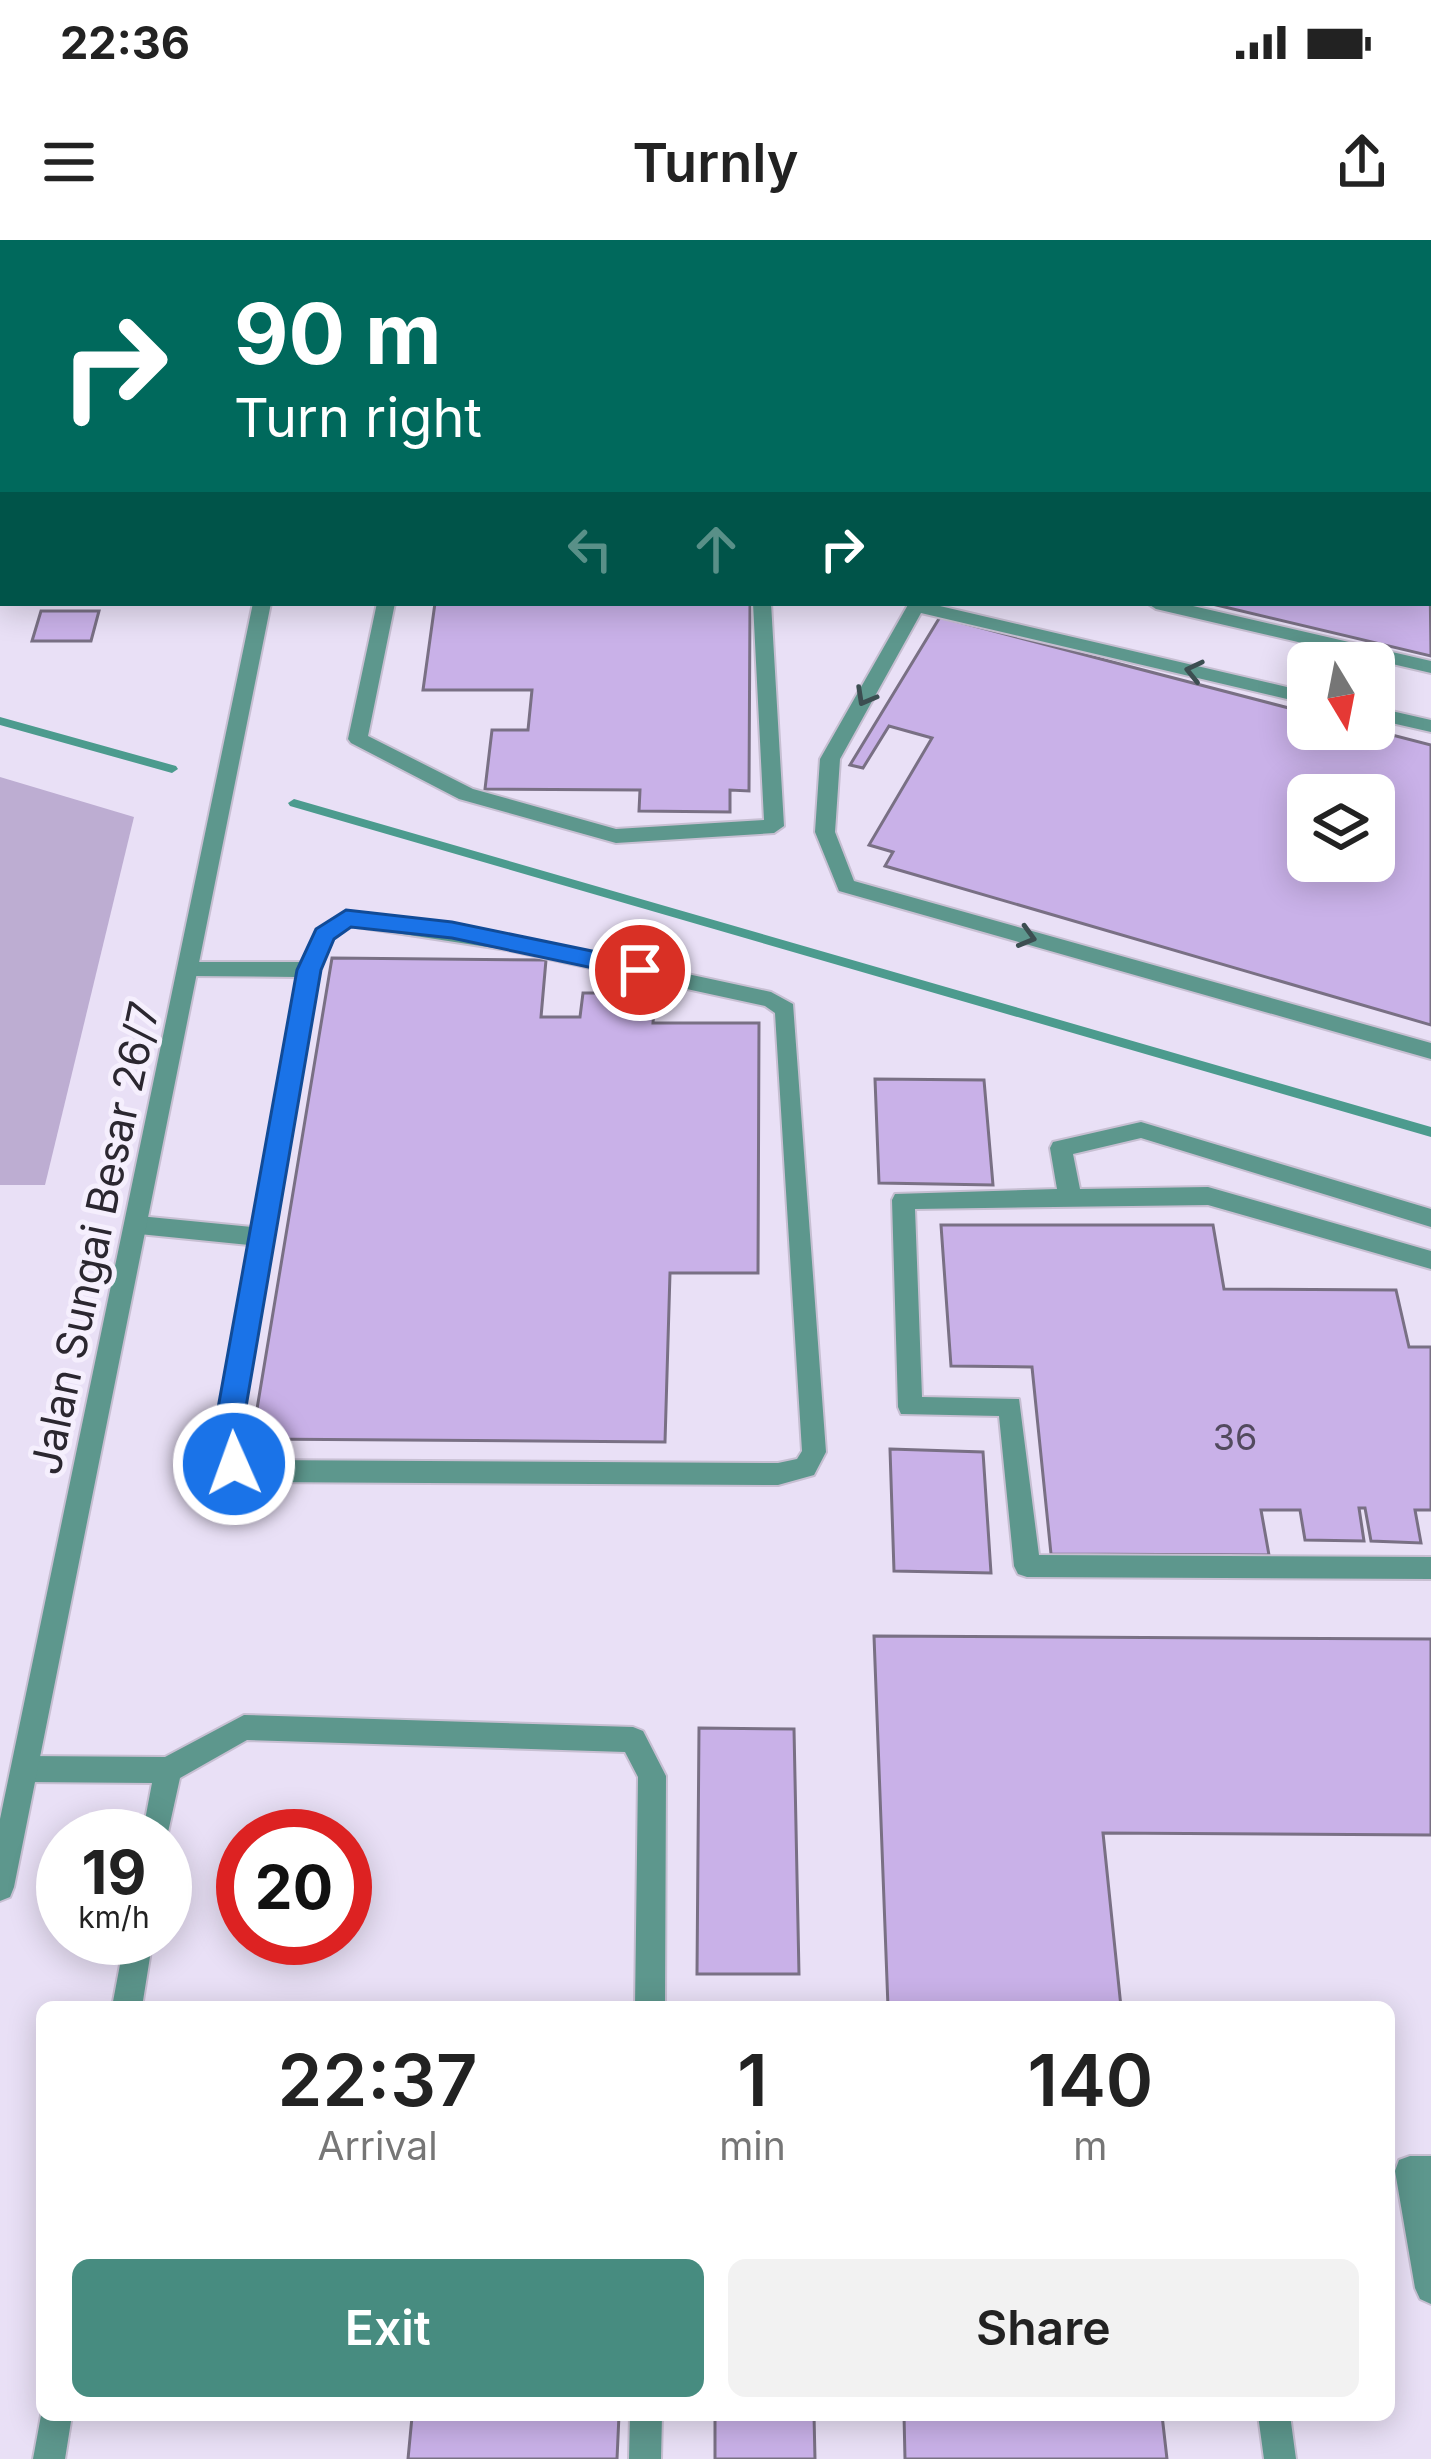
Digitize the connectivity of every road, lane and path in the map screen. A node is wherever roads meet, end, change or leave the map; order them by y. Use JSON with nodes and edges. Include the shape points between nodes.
{"nodes":[{"id":1,"x":261,"y":606,"type":"edge"},
{"id":2,"x":385,"y":606,"type":"edge"},
{"id":3,"x":762,"y":606,"type":"edge"},
{"id":4,"x":1169,"y":606,"type":"edge"},
{"id":5,"x":1431,"y":667,"type":"edge"},
{"id":6,"x":1287,"y":693,"type":"edge"},
{"id":7,"x":1395,"y":718,"type":"edge"},
{"id":8,"x":1431,"y":727,"type":"edge"},
{"id":9,"x":190,"y":969,"type":"junction"},
{"id":10,"x":309,"y":970,"type":"junction"},
{"id":11,"x":1431,"y":1051,"type":"edge"},
{"id":12,"x":1070,"y":1198,"type":"junction"},
{"id":13,"x":1431,"y":1218,"type":"edge"},
{"id":14,"x":139,"y":1225,"type":"junction"},
{"id":15,"x":259,"y":1237,"type":"junction"},
{"id":16,"x":1431,"y":1261,"type":"edge"},
{"id":17,"x":1431,"y":1568,"type":"edge"},
{"id":18,"x":25,"y":1769,"type":"junction"},
{"id":19,"x":168,"y":1770,"type":"junction"},
{"id":20,"x":161,"y":1809,"type":"edge"},
{"id":21,"x":0,"y":1887,"type":"edge"},
{"id":22,"x":134,"y":1965,"type":"edge"},
{"id":23,"x":128,"y":2001,"type":"edge"},
{"id":24,"x":650,"y":2001,"type":"edge"},
{"id":25,"x":1410,"y":2171,"type":"edge"},
{"id":26,"x":1431,"y":2288,"type":"edge"},
{"id":27,"x":55,"y":2421,"type":"edge"},
{"id":28,"x":646,"y":2421,"type":"edge"},
{"id":29,"x":1275,"y":2421,"type":"edge"},
{"id":30,"x":49,"y":2459,"type":"edge"},
{"id":31,"x":645,"y":2459,"type":"edge"},
{"id":32,"x":1280,"y":2459,"type":"edge"}],
"edges":[{"from":1,"to":9,"type":"street","name":"Jalan Sungai Besar 26/7"},
{"from":2,"to":3,"type":"street","via":[[358,739],[466,794],[616,836],[774,826]]},
{"from":4,"to":5,"type":"street"},
{"from":6,"to":11,"type":"street","one_way":true,"via":[[916,606],[830,759],[825,832],[846,886]]},
{"from":7,"to":8,"type":"street"},
{"from":9,"to":10,"type":"street"},
{"from":9,"to":14,"type":"street","name":"Jalan Sungai Besar 26/7"},
{"from":10,"to":15,"type":"street"},
{"from":10,"to":15,"type":"street","via":[[324,934],[346,918],[532,946],[785,1009],[814,1452],[805,1467],[778,1474],[258,1471],[234,1464],[227,1436]]},
{"from":12,"to":13,"type":"street","via":[[1061,1148],[1141,1130]]},
{"from":12,"to":16,"type":"street","via":[[1208,1196]]},
{"from":12,"to":17,"type":"street","via":[[903,1200],[910,1407],[1010,1406],[1028,1566]]},
{"from":14,"to":15,"type":"street"},
{"from":14,"to":18,"type":"street","name":"Jalan Sungai Besar 26/7"},
{"from":18,"to":19,"type":"street"},
{"from":18,"to":21,"type":"street","name":"Jalan Sungai Besar 26/7"},
{"from":19,"to":20,"type":"street"},
{"from":19,"to":24,"type":"street","via":[[244,1727],[632,1740],[652,1776]]},
{"from":22,"to":23,"type":"street"},
{"from":25,"to":26,"type":"street"},
{"from":27,"to":30,"type":"street"},
{"from":28,"to":31,"type":"street"},
{"from":29,"to":32,"type":"street"}]}
